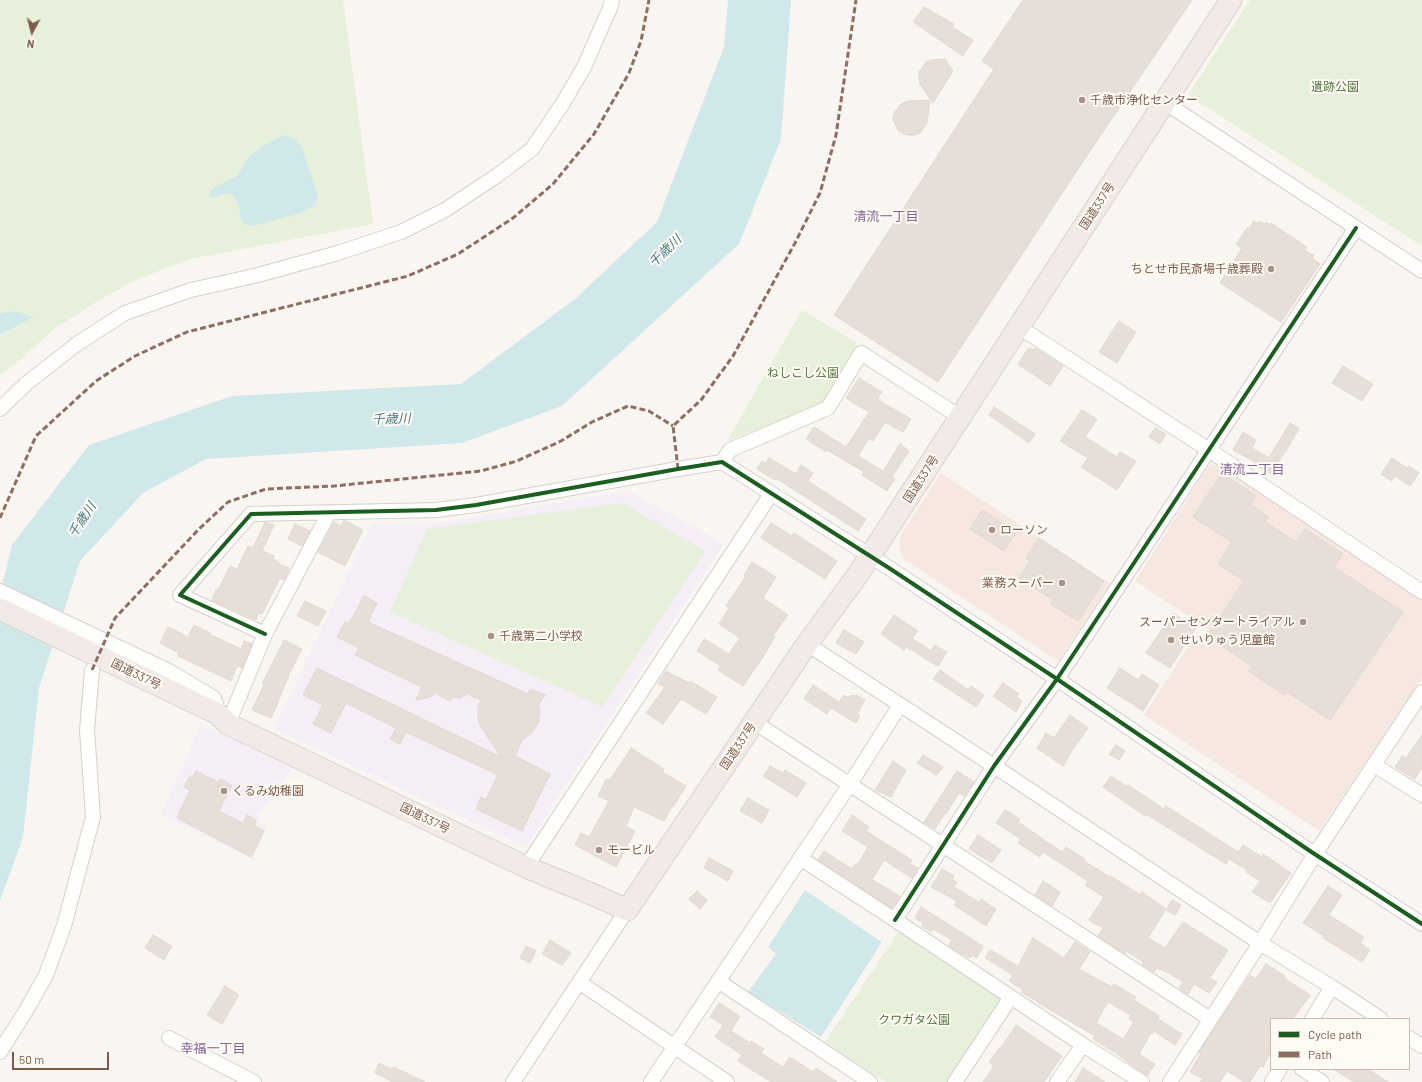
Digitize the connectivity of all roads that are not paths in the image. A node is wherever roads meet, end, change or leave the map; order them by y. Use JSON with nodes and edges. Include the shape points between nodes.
{"nodes":[{"id":1,"x":612,"y":0,"type":"edge"},
{"id":2,"x":1231,"y":0,"type":"edge"},
{"id":3,"x":1164,"y":102,"type":"junction"},
{"id":4,"x":1356,"y":228,"type":"junction"},
{"id":5,"x":1422,"y":271,"type":"edge"},
{"id":6,"x":1019,"y":326,"type":"junction"},
{"id":7,"x":0,"y":409,"type":"edge"},
{"id":8,"x":960,"y":417,"type":"junction"},
{"id":9,"x":1209,"y":450,"type":"junction"},
{"id":10,"x":722,"y":462,"type":"junction"},
{"id":11,"x":771,"y":494,"type":"junction"},
{"id":12,"x":329,"y":513,"type":"junction"},
{"id":13,"x":870,"y":557,"type":"junction"},
{"id":14,"x":0,"y":591,"type":"edge"},
{"id":15,"x":1422,"y":592,"type":"edge"},
{"id":16,"x":0,"y":609,"type":"edge"},
{"id":17,"x":266,"y":634,"type":"junction"},
{"id":18,"x":807,"y":644,"type":"junction"},
{"id":19,"x":120,"y":657,"type":"junction"},
{"id":20,"x":92,"y":670,"type":"dead end"},
{"id":21,"x":1057,"y":679,"type":"junction"},
{"id":22,"x":1422,"y":692,"type":"edge"},
{"id":23,"x":900,"y":704,"type":"junction"},
{"id":24,"x":223,"y":719,"type":"junction"},
{"id":25,"x":754,"y":722,"type":"junction"},
{"id":26,"x":1374,"y":765,"type":"junction"},
{"id":27,"x":994,"y":766,"type":"junction"},
{"id":28,"x":850,"y":784,"type":"junction"},
{"id":29,"x":1422,"y":795,"type":"edge"},
{"id":30,"x":944,"y":844,"type":"junction"},
{"id":31,"x":1315,"y":854,"type":"junction"},
{"id":32,"x":800,"y":858,"type":"junction"},
{"id":33,"x":526,"y":867,"type":"junction"},
{"id":34,"x":626,"y":910,"type":"junction"},
{"id":35,"x":895,"y":920,"type":"junction"},
{"id":36,"x":1422,"y":924,"type":"edge"},
{"id":37,"x":1260,"y":943,"type":"junction"},
{"id":38,"x":718,"y":981,"type":"junction"},
{"id":39,"x":579,"y":982,"type":"junction"},
{"id":40,"x":1332,"y":987,"type":"junction"},
{"id":41,"x":1011,"y":997,"type":"junction"},
{"id":42,"x":1313,"y":1018,"type":"edge"},
{"id":43,"x":1379,"y":1018,"type":"edge"},
{"id":44,"x":1210,"y":1019,"type":"junction"},
{"id":45,"x":169,"y":1038,"type":"dead end"},
{"id":46,"x":1410,"y":1039,"type":"edge"},
{"id":47,"x":1083,"y":1045,"type":"junction"},
{"id":48,"x":1422,"y":1046,"type":"edge"},
{"id":49,"x":674,"y":1047,"type":"junction"},
{"id":50,"x":0,"y":1052,"type":"edge"},
{"id":51,"x":1279,"y":1070,"type":"edge"},
{"id":52,"x":1304,"y":1070,"type":"edge"},
{"id":53,"x":254,"y":1082,"type":"edge"},
{"id":54,"x":513,"y":1082,"type":"edge"},
{"id":55,"x":651,"y":1082,"type":"edge"},
{"id":56,"x":727,"y":1082,"type":"edge"},
{"id":57,"x":870,"y":1082,"type":"edge"},
{"id":58,"x":955,"y":1082,"type":"edge"},
{"id":59,"x":1057,"y":1082,"type":"edge"},
{"id":60,"x":1142,"y":1082,"type":"edge"},
{"id":61,"x":1170,"y":1082,"type":"edge"},
{"id":62,"x":1272,"y":1082,"type":"edge"},
{"id":63,"x":1322,"y":1082,"type":"edge"}],
"edges":[{"from":1,"to":7,"type":"street","via":[[584,67],[532,149],[471,193],[445,210],[401,232],[338,253],[191,290],[125,313],[77,344],[27,383]]},
{"from":2,"to":3,"type":"highway","name":"国道337号"},
{"from":3,"to":4,"type":"street"},
{"from":3,"to":6,"type":"highway","name":"国道337号"},
{"from":4,"to":5,"type":"street"},
{"from":4,"to":9,"type":"street"},
{"from":6,"to":8,"type":"highway","name":"国道337号"},
{"from":6,"to":9,"type":"street"},
{"from":8,"to":10,"type":"street","via":[[861,353],[828,408],[730,450]]},
{"from":8,"to":13,"type":"highway","name":"国道337号"},
{"from":9,"to":15,"type":"street"},
{"from":9,"to":21,"type":"street"},
{"from":10,"to":11,"type":"street"},
{"from":10,"to":12,"type":"street","via":[[476,505],[436,510]]},
{"from":11,"to":13,"type":"street"},
{"from":11,"to":33,"type":"street"},
{"from":12,"to":17,"type":"street"},
{"from":12,"to":17,"type":"street","via":[[251,514],[180,595]]},
{"from":13,"to":18,"type":"highway","name":"国道337号"},
{"from":13,"to":21,"type":"street"},
{"from":14,"to":19,"type":"street"},
{"from":16,"to":19,"type":"highway","name":"国道337号"},
{"from":17,"to":24,"type":"street"},
{"from":18,"to":23,"type":"street"},
{"from":18,"to":25,"type":"highway","name":"国道337号"},
{"from":19,"to":24,"type":"highway","name":"国道337号"},
{"from":20,"to":50,"type":"street","via":[[87,730],[93,816],[64,926],[46,975]]},
{"from":21,"to":27,"type":"street"},
{"from":21,"to":31,"type":"street"},
{"from":22,"to":26,"type":"street"},
{"from":23,"to":27,"type":"street"},
{"from":23,"to":28,"type":"street"},
{"from":24,"to":33,"type":"highway","name":"国道337号"},
{"from":25,"to":28,"type":"street"},
{"from":25,"to":34,"type":"highway","name":"国道337号"},
{"from":26,"to":29,"type":"street"},
{"from":26,"to":31,"type":"street"},
{"from":27,"to":30,"type":"street"},
{"from":27,"to":37,"type":"street"},
{"from":28,"to":30,"type":"street"},
{"from":28,"to":32,"type":"street"},
{"from":30,"to":35,"type":"street"},
{"from":30,"to":44,"type":"street"},
{"from":31,"to":36,"type":"street"},
{"from":31,"to":37,"type":"street"},
{"from":32,"to":35,"type":"street"},
{"from":32,"to":38,"type":"street"},
{"from":33,"to":34,"type":"highway","name":"国道337号"},
{"from":34,"to":39,"type":"street"},
{"from":35,"to":41,"type":"street"},
{"from":37,"to":40,"type":"street"},
{"from":37,"to":44,"type":"street"},
{"from":38,"to":49,"type":"street"},
{"from":38,"to":57,"type":"street"},
{"from":39,"to":49,"type":"street"},
{"from":39,"to":54,"type":"street"},
{"from":40,"to":42,"type":"street"},
{"from":40,"to":43,"type":"street"},
{"from":41,"to":47,"type":"street"},
{"from":41,"to":58,"type":"street"},
{"from":44,"to":61,"type":"street"},
{"from":45,"to":53,"type":"street"},
{"from":46,"to":48,"type":"street"},
{"from":47,"to":59,"type":"street"},
{"from":47,"to":60,"type":"street"},
{"from":49,"to":55,"type":"street"},
{"from":49,"to":56,"type":"street"},
{"from":51,"to":62,"type":"street"},
{"from":52,"to":63,"type":"street"}]}
